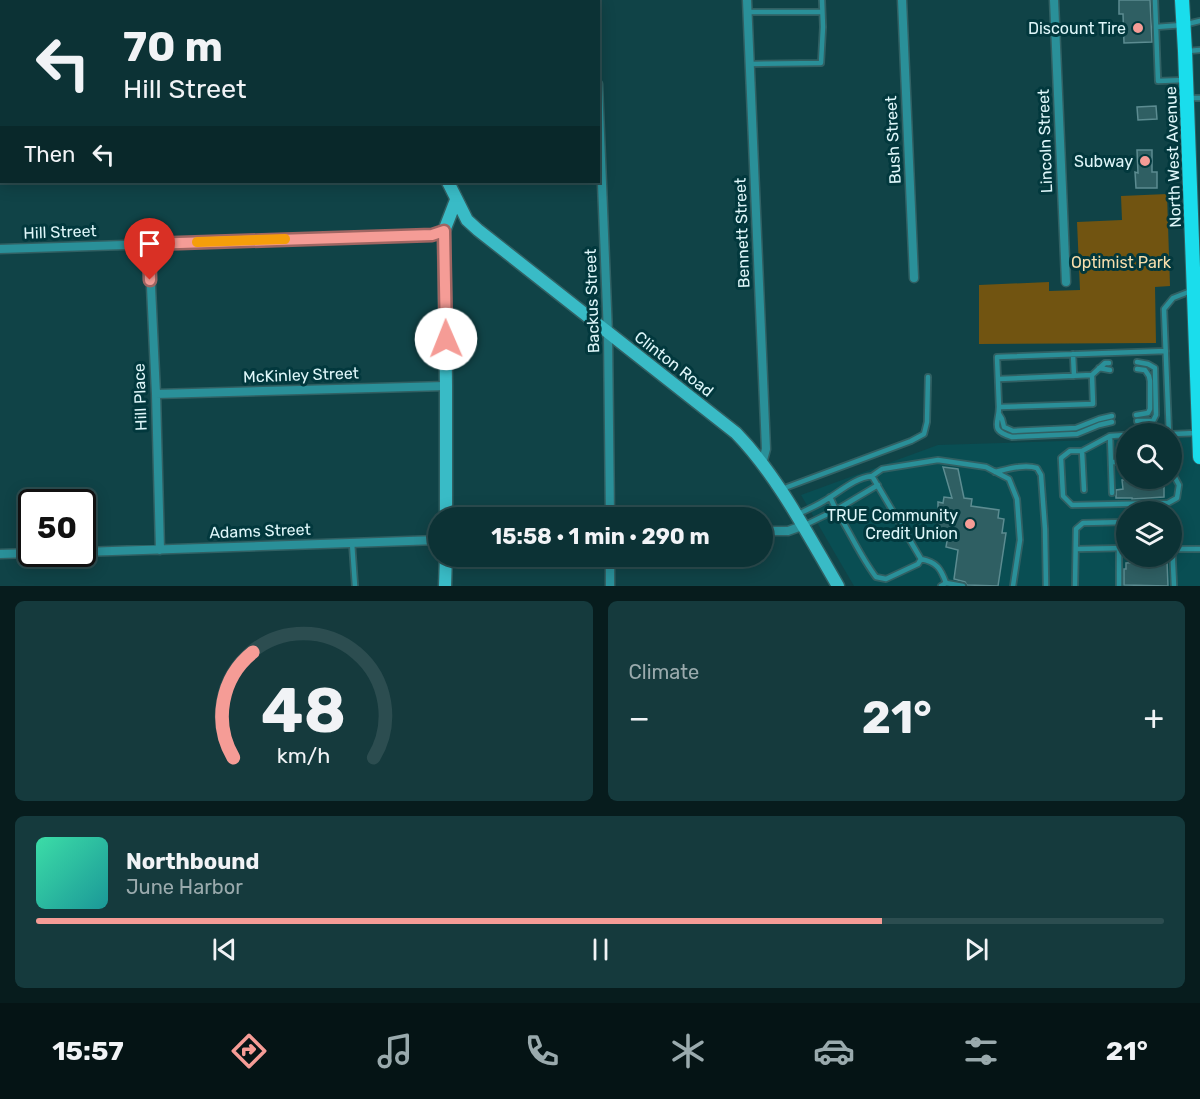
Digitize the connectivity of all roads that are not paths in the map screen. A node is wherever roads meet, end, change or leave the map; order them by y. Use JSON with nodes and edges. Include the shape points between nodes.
{"nodes":[{"id":1,"x":747,"y":0,"type":"edge"},
{"id":2,"x":822,"y":0,"type":"edge"},
{"id":3,"x":902,"y":0,"type":"edge"},
{"id":4,"x":1054,"y":0,"type":"edge"},
{"id":5,"x":1155,"y":0,"type":"edge"},
{"id":6,"x":1182,"y":0,"type":"edge"},
{"id":7,"x":747,"y":12,"type":"junction"},
{"id":8,"x":821,"y":12,"type":"junction"},
{"id":9,"x":1200,"y":21,"type":"edge"},
{"id":10,"x":1183,"y":25,"type":"junction"},
{"id":11,"x":1156,"y":27,"type":"junction"},
{"id":12,"x":1200,"y":50,"type":"edge"},
{"id":13,"x":1185,"y":51,"type":"junction"},
{"id":14,"x":750,"y":64,"type":"junction"},
{"id":15,"x":1186,"y":80,"type":"junction"},
{"id":16,"x":1193,"y":98,"type":"edge"},
{"id":17,"x":600,"y":134,"type":"edge"},
{"id":18,"x":448,"y":183,"type":"edge"},
{"id":19,"x":456,"y":200,"type":"junction"},
{"id":20,"x":444,"y":231,"type":"junction"},
{"id":21,"x":149,"y":244,"type":"junction"},
{"id":22,"x":0,"y":249,"type":"edge"},
{"id":23,"x":914,"y":278,"type":"dead end"},
{"id":24,"x":1066,"y":282,"type":"dead end"},
{"id":25,"x":1197,"y":291,"type":"edge"},
{"id":26,"x":608,"y":334,"type":"junction"},
{"id":27,"x":1166,"y":351,"type":"junction"},
{"id":28,"x":1073,"y":354,"type":"junction"},
{"id":29,"x":1137,"y":362,"type":"dead end"},
{"id":30,"x":1109,"y":363,"type":"dead end"},
{"id":31,"x":1198,"y":366,"type":"edge"},
{"id":32,"x":1099,"y":368,"type":"junction"},
{"id":33,"x":1137,"y":369,"type":"dead end"},
{"id":34,"x":1110,"y":370,"type":"dead end"},
{"id":35,"x":1092,"y":375,"type":"junction"},
{"id":36,"x":1074,"y":376,"type":"junction"},
{"id":37,"x":928,"y":377,"type":"dead end"},
{"id":38,"x":998,"y":379,"type":"junction"},
{"id":39,"x":446,"y":386,"type":"junction"},
{"id":40,"x":156,"y":394,"type":"junction"},
{"id":41,"x":999,"y":408,"type":"junction"},
{"id":42,"x":999,"y":414,"type":"junction"},
{"id":43,"x":1137,"y":415,"type":"dead end"},
{"id":44,"x":1112,"y":416,"type":"dead end"},
{"id":45,"x":1112,"y":422,"type":"dead end"},
{"id":46,"x":1137,"y":422,"type":"dead end"},
{"id":47,"x":1169,"y":423,"type":"edge"},
{"id":48,"x":1200,"y":432,"type":"edge"},
{"id":49,"x":1182,"y":433,"type":"edge"},
{"id":50,"x":1110,"y":436,"type":"junction"},
{"id":51,"x":1116,"y":436,"type":"edge"},
{"id":52,"x":1082,"y":451,"type":"junction"},
{"id":53,"x":1200,"y":457,"type":"edge"},
{"id":54,"x":1111,"y":462,"type":"junction"},
{"id":55,"x":1116,"y":462,"type":"edge"},
{"id":56,"x":762,"y":464,"type":"junction"},
{"id":57,"x":995,"y":472,"type":"junction"},
{"id":58,"x":872,"y":476,"type":"junction"},
{"id":59,"x":878,"y":485,"type":"junction"},
{"id":60,"x":1178,"y":489,"type":"edge"},
{"id":61,"x":780,"y":490,"type":"junction"},
{"id":62,"x":1084,"y":490,"type":"dead end"},
{"id":63,"x":1112,"y":493,"type":"dead end"},
{"id":64,"x":830,"y":497,"type":"junction"},
{"id":65,"x":446,"y":507,"type":"edge"},
{"id":66,"x":610,"y":507,"type":"edge"},
{"id":67,"x":836,"y":510,"type":"junction"},
{"id":68,"x":799,"y":521,"type":"junction"},
{"id":69,"x":1116,"y":522,"type":"edge"},
{"id":70,"x":773,"y":531,"type":"edge"},
{"id":71,"x":428,"y":540,"type":"edge"},
{"id":72,"x":352,"y":543,"type":"junction"},
{"id":73,"x":1116,"y":548,"type":"edge"},
{"id":74,"x":1076,"y":549,"type":"junction"},
{"id":75,"x":1182,"y":549,"type":"edge"},
{"id":76,"x":1200,"y":549,"type":"edge"},
{"id":77,"x":160,"y":550,"type":"junction"},
{"id":78,"x":96,"y":552,"type":"edge"},
{"id":79,"x":0,"y":554,"type":"edge"},
{"id":80,"x":18,"y":554,"type":"edge"},
{"id":81,"x":921,"y":559,"type":"junction"},
{"id":82,"x":446,"y":567,"type":"edge"},
{"id":83,"x":610,"y":567,"type":"edge"},
{"id":84,"x":1119,"y":567,"type":"edge"},
{"id":85,"x":1173,"y":567,"type":"edge"},
{"id":86,"x":946,"y":583,"type":"junction"},
{"id":87,"x":355,"y":586,"type":"edge"},
{"id":88,"x":445,"y":586,"type":"edge"},
{"id":89,"x":610,"y":586,"type":"edge"},
{"id":90,"x":838,"y":586,"type":"edge"},
{"id":91,"x":940,"y":586,"type":"edge"},
{"id":92,"x":963,"y":586,"type":"edge"},
{"id":93,"x":1013,"y":586,"type":"edge"},
{"id":94,"x":1046,"y":586,"type":"edge"},
{"id":95,"x":1076,"y":586,"type":"edge"},
{"id":96,"x":1119,"y":586,"type":"edge"},
{"id":97,"x":1174,"y":586,"type":"edge"}],
"edges":[{"from":1,"to":7,"type":"street","name":"Bennett Street"},
{"from":2,"to":8,"type":"lane"},
{"from":3,"to":23,"type":"street","name":"Bush Street"},
{"from":4,"to":24,"type":"street","name":"Lincoln Street"},
{"from":5,"to":11,"type":"lane"},
{"from":6,"to":10,"type":"main road","name":"North West Avenue"},
{"from":7,"to":8,"type":"lane"},
{"from":7,"to":14,"type":"street","name":"Bennett Street"},
{"from":8,"to":14,"type":"lane","via":[[821,63]]},
{"from":9,"to":10,"type":"lane"},
{"from":10,"to":11,"type":"lane"},
{"from":10,"to":13,"type":"main road","name":"North West Avenue"},
{"from":11,"to":15,"type":"lane","via":[[1158,81]]},
{"from":12,"to":13,"type":"lane"},
{"from":13,"to":15,"type":"main road","name":"North West Avenue"},
{"from":14,"to":56,"type":"street","name":"Bennett Street","via":[[766,449]]},
{"from":15,"to":16,"type":"main road","name":"North West Avenue"},
{"from":16,"to":25,"type":"main road","name":"North West Avenue"},
{"from":17,"to":26,"type":"street","name":"Backus Street"},
{"from":18,"to":19,"type":"main road","name":"Clinton Road"},
{"from":19,"to":20,"type":"main road"},
{"from":19,"to":26,"type":"main road","name":"Clinton Road","via":[[478,230]]},
{"from":20,"to":21,"type":"street","name":"Hill Street","via":[[432,235]]},
{"from":20,"to":39,"type":"main road"},
{"from":21,"to":22,"type":"street","name":"Hill Street"},
{"from":21,"to":40,"type":"street","name":"Hill Place"},
{"from":25,"to":27,"type":"lane","via":[[1173,298],[1164,309]]},
{"from":25,"to":31,"type":"main road","name":"North West Avenue"},
{"from":26,"to":56,"type":"main road","name":"Clinton Road","via":[[736,433]]},
{"from":26,"to":66,"type":"street","name":"Backus Street"},
{"from":27,"to":28,"type":"lane"},
{"from":27,"to":47,"type":"lane"},
{"from":28,"to":36,"type":"lane"},
{"from":28,"to":38,"type":"lane","via":[[997,357]]},
{"from":29,"to":46,"type":"lane","via":[[1155,368],[1156,416],[1153,421]]},
{"from":30,"to":32,"type":"lane"},
{"from":31,"to":48,"type":"main road","name":"North West Avenue"},
{"from":32,"to":34,"type":"lane"},
{"from":32,"to":35,"type":"lane"},
{"from":33,"to":43,"type":"lane","via":[[1145,370],[1149,376],[1150,409]]},
{"from":35,"to":36,"type":"lane"},
{"from":35,"to":41,"type":"lane","via":[[1093,404]]},
{"from":36,"to":38,"type":"lane"},
{"from":37,"to":61,"type":"lane","via":[[924,434]]},
{"from":38,"to":41,"type":"lane"},
{"from":39,"to":40,"type":"street","name":"McKinley Street"},
{"from":39,"to":65,"type":"main road"},
{"from":40,"to":77,"type":"street","name":"Hill Place"},
{"from":41,"to":42,"type":"lane"},
{"from":42,"to":44,"type":"lane","via":[[1004,427],[1012,431],[1076,428]]},
{"from":42,"to":45,"type":"lane","via":[[997,428],[1012,437],[1077,434]]},
{"from":48,"to":49,"type":"lane"},
{"from":48,"to":53,"type":"main road","name":"North West Avenue"},
{"from":50,"to":51,"type":"lane"},
{"from":50,"to":52,"type":"lane"},
{"from":50,"to":54,"type":"lane"},
{"from":52,"to":60,"type":"lane","via":[[1070,451],[1061,458],[1063,496],[1072,505],[1168,503],[1177,498]]},
{"from":52,"to":62,"type":"lane"},
{"from":54,"to":55,"type":"lane"},
{"from":54,"to":63,"type":"lane"},
{"from":56,"to":61,"type":"main road","name":"Clinton Road"},
{"from":57,"to":58,"type":"lane","via":[[986,467],[938,460],[882,469]]},
{"from":57,"to":93,"type":"lane","via":[[1009,479],[1017,500],[1020,540]]},
{"from":57,"to":94,"type":"lane","via":[[1032,467],[1041,475]]},
{"from":58,"to":59,"type":"lane"},
{"from":58,"to":64,"type":"lane"},
{"from":59,"to":67,"type":"lane"},
{"from":59,"to":81,"type":"lane"},
{"from":61,"to":68,"type":"main road","name":"Clinton Road"},
{"from":64,"to":67,"type":"lane"},
{"from":64,"to":68,"type":"lane"},
{"from":67,"to":68,"type":"lane"},
{"from":67,"to":81,"type":"lane","via":[[876,577],[886,579]]},
{"from":68,"to":70,"type":"street","via":[[788,531]]},
{"from":68,"to":90,"type":"main road","name":"Clinton Road"},
{"from":69,"to":74,"type":"lane","via":[[1083,523],[1076,529]]},
{"from":71,"to":72,"type":"street","name":"Adams Street"},
{"from":72,"to":77,"type":"street","name":"Adams Street"},
{"from":72,"to":87,"type":"lane"},
{"from":73,"to":74,"type":"lane"},
{"from":74,"to":95,"type":"lane"},
{"from":75,"to":76,"type":"lane"},
{"from":77,"to":78,"type":"street","name":"Adams Street"},
{"from":79,"to":80,"type":"street"},
{"from":81,"to":86,"type":"lane","via":[[932,561]]},
{"from":82,"to":88,"type":"main road"},
{"from":83,"to":89,"type":"street"},
{"from":84,"to":96,"type":"lane"},
{"from":85,"to":97,"type":"lane"},
{"from":86,"to":91,"type":"lane"},
{"from":86,"to":92,"type":"lane"}]}
